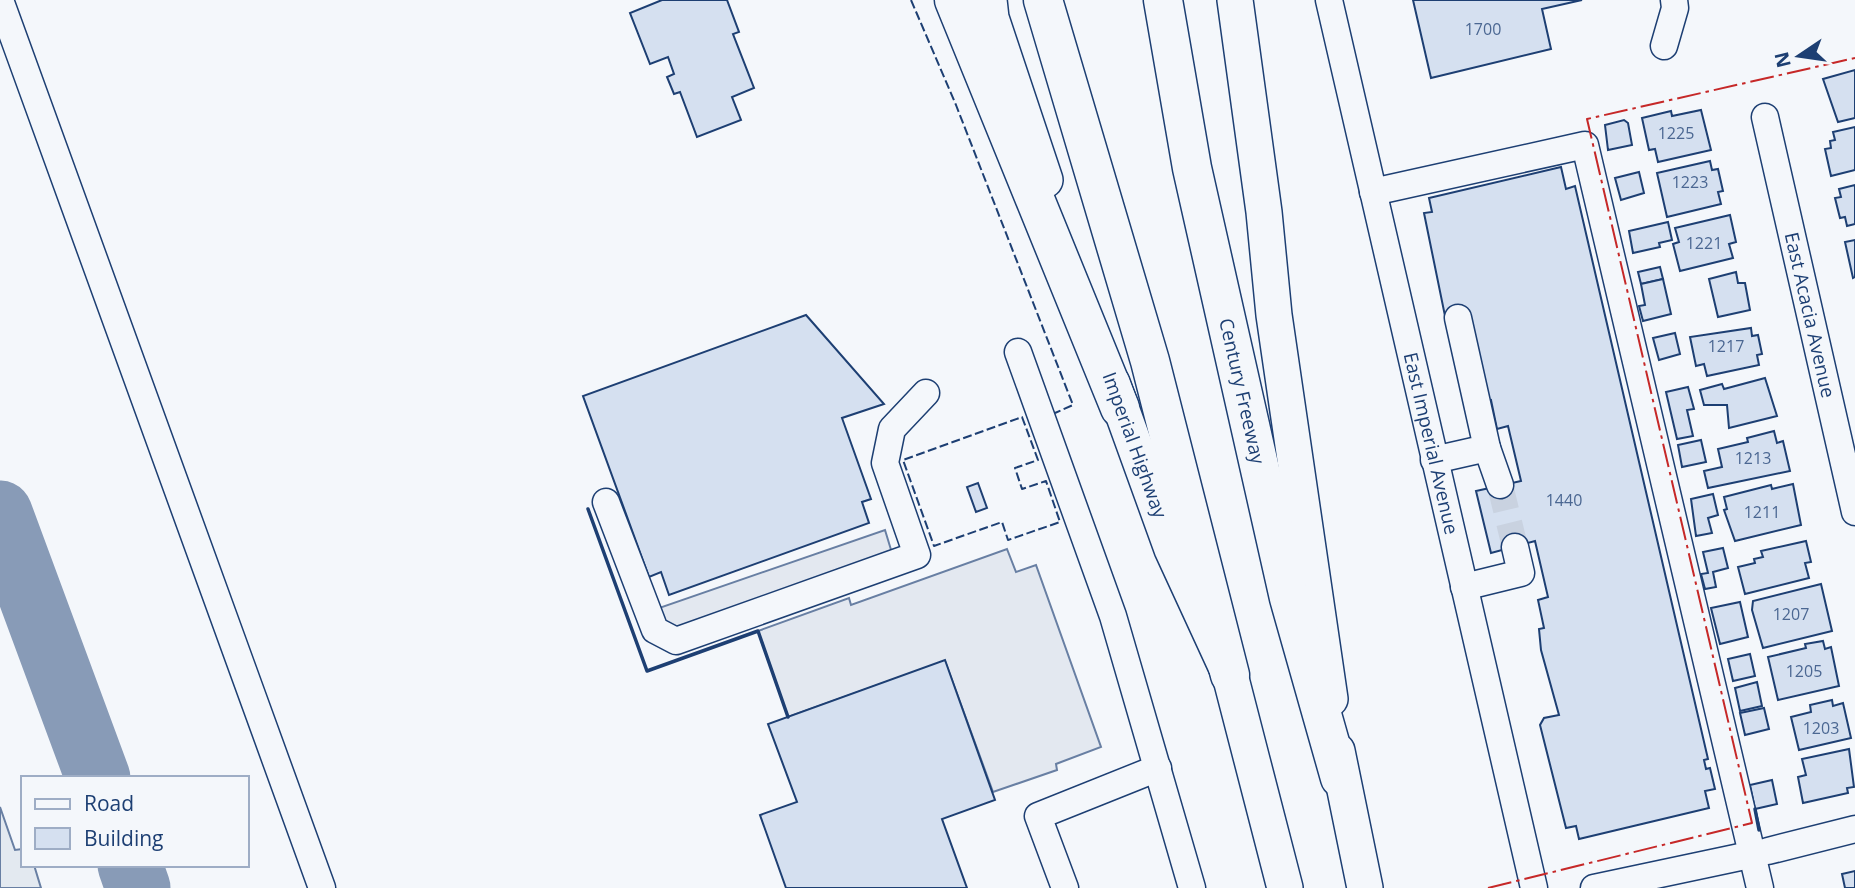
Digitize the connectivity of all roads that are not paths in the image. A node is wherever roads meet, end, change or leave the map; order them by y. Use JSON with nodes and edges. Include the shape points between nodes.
{"nodes":[{"id":1,"x":0,"y":0,"type":"edge"},
{"id":2,"x":954,"y":0,"type":"edge"},
{"id":3,"x":989,"y":0,"type":"edge"},
{"id":4,"x":1043,"y":0,"type":"edge"},
{"id":5,"x":1163,"y":0,"type":"edge"},
{"id":6,"x":1235,"y":0,"type":"edge"},
{"id":7,"x":1329,"y":0,"type":"edge"},
{"id":8,"x":1674,"y":0,"type":"edge"},
{"id":9,"x":1664,"y":46,"type":"dead end"},
{"id":10,"x":1765,"y":117,"type":"dead end"},
{"id":11,"x":1373,"y":192,"type":"junction"},
{"id":12,"x":1458,"y":318,"type":"dead end"},
{"id":13,"x":1017,"y":352,"type":"dead end"},
{"id":14,"x":926,"y":393,"type":"dead end"},
{"id":15,"x":1120,"y":408,"type":"junction"},
{"id":16,"x":1487,"y":448,"type":"junction"},
{"id":17,"x":1434,"y":460,"type":"junction"},
{"id":18,"x":1500,"y":485,"type":"tunnel mouth"},
{"id":19,"x":606,"y":502,"type":"dead end"},
{"id":20,"x":1855,"y":512,"type":"edge"},
{"id":21,"x":1515,"y":547,"type":"tunnel mouth"},
{"id":22,"x":1464,"y":587,"type":"junction"},
{"id":23,"x":1230,"y":675,"type":"junction"},
{"id":24,"x":1158,"y":768,"type":"junction"},
{"id":25,"x":1340,"y":778,"type":"junction"},
{"id":26,"x":1855,"y":829,"type":"edge"},
{"id":27,"x":1759,"y":853,"type":"junction"},
{"id":28,"x":322,"y":888,"type":"edge"},
{"id":29,"x":1065,"y":888,"type":"edge"},
{"id":30,"x":1192,"y":888,"type":"edge"},
{"id":31,"x":1285,"y":888,"type":"edge"},
{"id":32,"x":1365,"y":888,"type":"edge"},
{"id":33,"x":1534,"y":888,"type":"edge"},
{"id":34,"x":1594,"y":888,"type":"edge"},
{"id":35,"x":1759,"y":888,"type":"edge"}],
"edges":[{"from":1,"to":28,"type":"street"},
{"from":2,"to":15,"type":"highway"},
{"from":3,"to":15,"type":"main road","name":"Imperial Highway","via":[[991,18]]},
{"from":4,"to":23,"type":"highway","via":[[1150,361]]},
{"from":5,"to":25,"type":"highway","name":"Century Freeway","via":[[1192,168],[1283,571]]},
{"from":6,"to":25,"type":"main road"},
{"from":7,"to":11,"type":"street","name":"East Imperial Avenue"},
{"from":8,"to":9,"type":"street"},
{"from":10,"to":20,"type":"street","name":"East Acacia Avenue"},
{"from":11,"to":17,"type":"street","name":"East Imperial Avenue"},
{"from":11,"to":27,"type":"street","via":[[1585,145]]},
{"from":12,"to":16,"type":"street"},
{"from":13,"to":24,"type":"street","via":[[1113,616]]},
{"from":14,"to":19,"type":"street","via":[[892,429],[885,463],[917,555],[676,641],[655,630]]},
{"from":15,"to":23,"type":"main road","name":"Imperial Highway","via":[[1172,549]]},
{"from":16,"to":17,"type":"street"},
{"from":16,"to":18,"type":"street"},
{"from":17,"to":22,"type":"street","name":"East Imperial Avenue"},
{"from":21,"to":22,"type":"street","via":[[1521,573]]},
{"from":22,"to":33,"type":"street","name":"East Imperial Avenue"},
{"from":23,"to":31,"type":"main road","name":"Imperial Highway"},
{"from":24,"to":29,"type":"street","via":[[1038,816]]},
{"from":24,"to":30,"type":"street"},
{"from":25,"to":32,"type":"main road"},
{"from":26,"to":27,"type":"street"},
{"from":27,"to":34,"type":"street"},
{"from":27,"to":35,"type":"street"}]}
